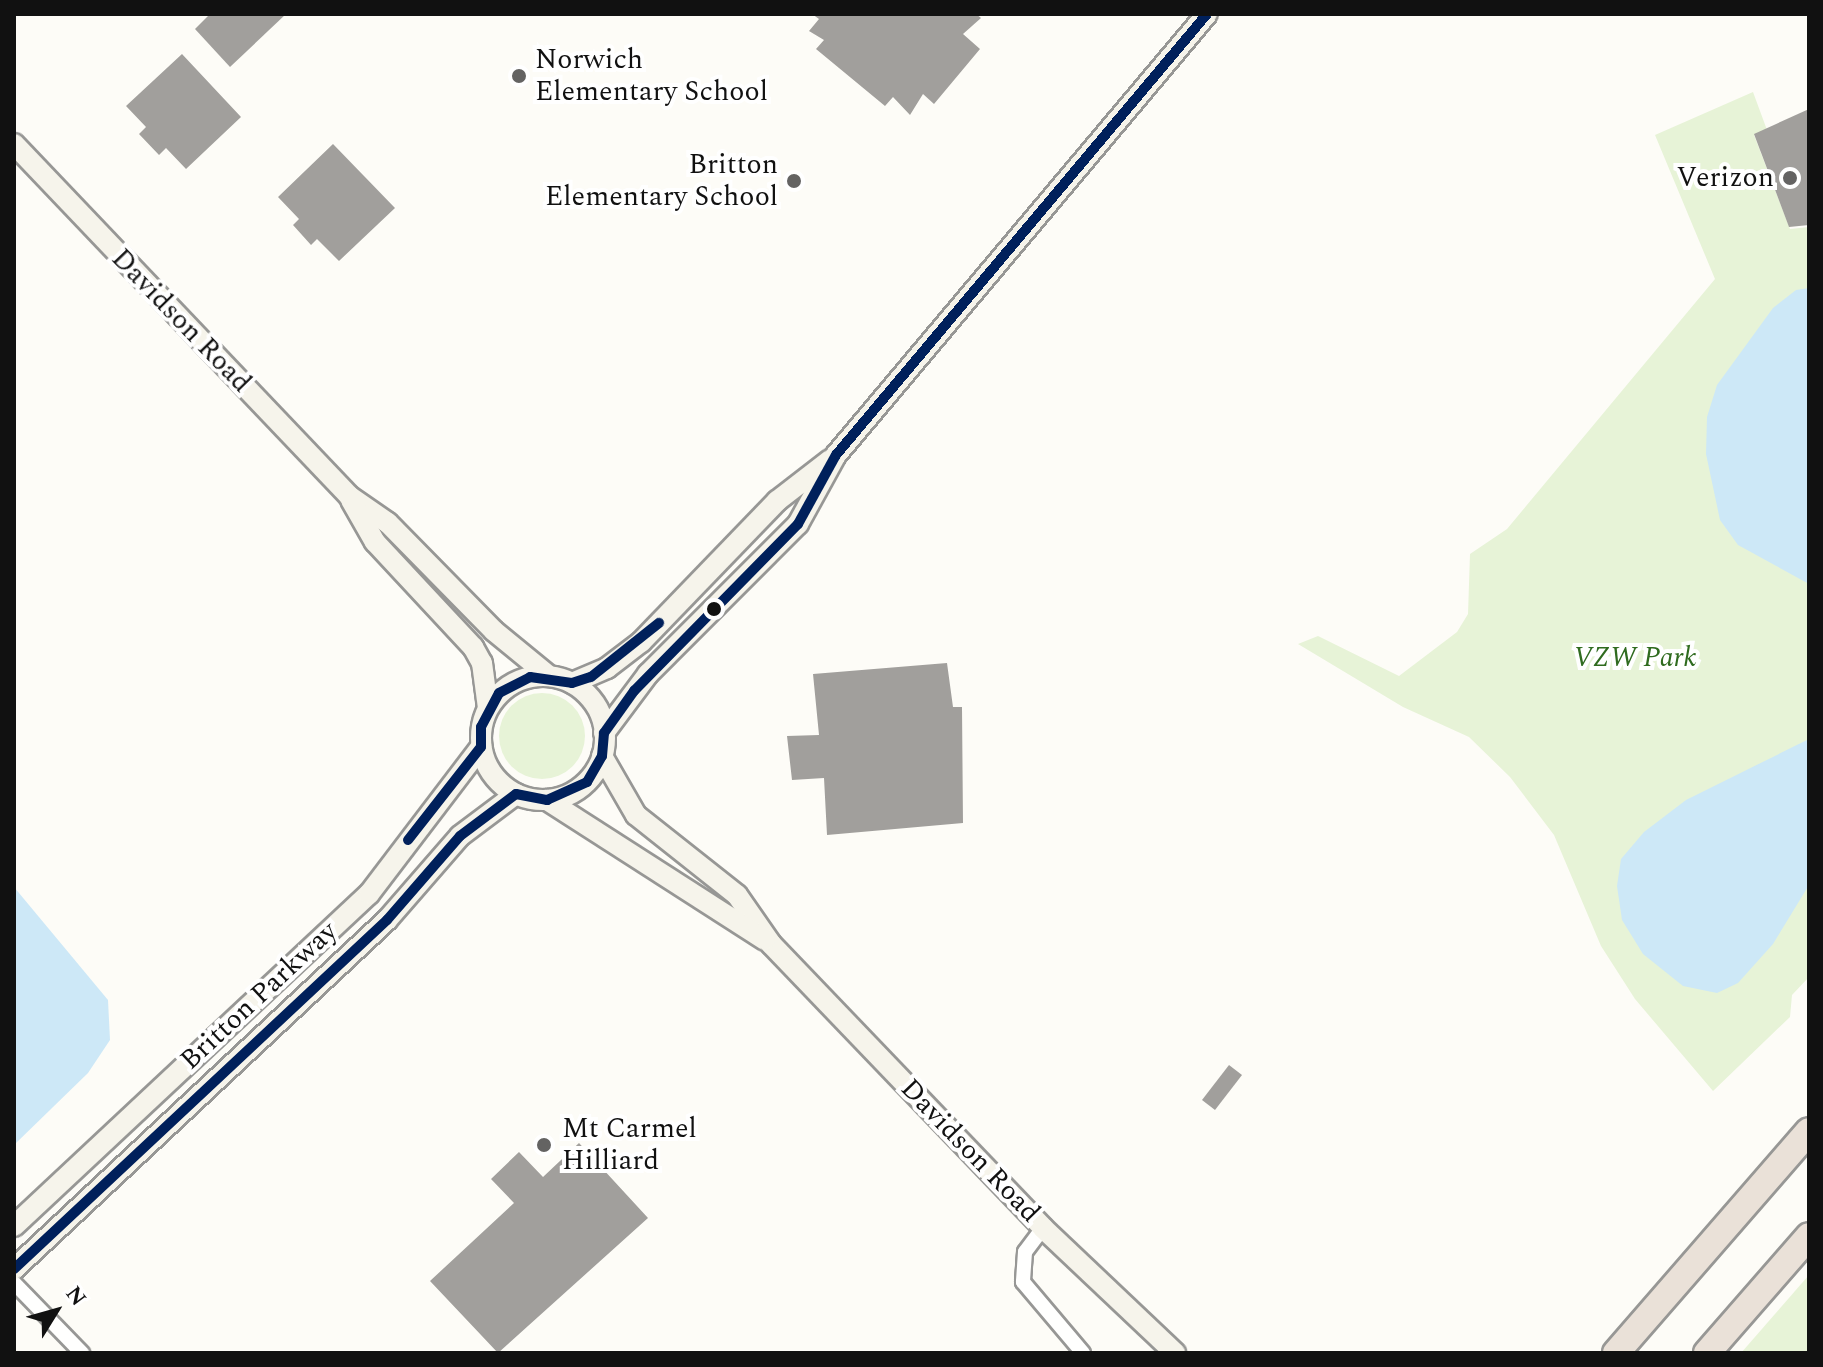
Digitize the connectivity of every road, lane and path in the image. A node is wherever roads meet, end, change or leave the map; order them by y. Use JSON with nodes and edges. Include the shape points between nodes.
{"nodes":[{"id":1,"x":1207,"y":14,"type":"edge"},
{"id":2,"x":14,"y":144,"type":"edge"},
{"id":3,"x":836,"y":455,"type":"junction"},
{"id":4,"x":349,"y":496,"type":"junction"},
{"id":5,"x":549,"y":676,"type":"junction"},
{"id":6,"x":572,"y":683,"type":"junction"},
{"id":7,"x":488,"y":708,"type":"junction"},
{"id":8,"x":604,"y":733,"type":"junction"},
{"id":9,"x":481,"y":747,"type":"junction"},
{"id":10,"x":602,"y":756,"type":"junction"},
{"id":11,"x":516,"y":794,"type":"junction"},
{"id":12,"x":547,"y":800,"type":"junction"},
{"id":13,"x":771,"y":944,"type":"junction"},
{"id":14,"x":1809,"y":1131,"type":"edge"},
{"id":15,"x":14,"y":1226,"type":"edge"},
{"id":16,"x":1043,"y":1228,"type":"junction"},
{"id":17,"x":1809,"y":1236,"type":"edge"},
{"id":18,"x":14,"y":1269,"type":"edge"},
{"id":19,"x":14,"y":1283,"type":"edge"},
{"id":20,"x":82,"y":1353,"type":"edge"},
{"id":21,"x":1083,"y":1353,"type":"edge"},
{"id":22,"x":1175,"y":1353,"type":"edge"},
{"id":23,"x":1616,"y":1353,"type":"edge"},
{"id":24,"x":1707,"y":1353,"type":"edge"}],
"edges":[{"from":1,"to":3,"type":"main road"},
{"from":2,"to":4,"type":"main road","name":"Davidson Road"},
{"from":3,"to":6,"type":"main road","via":[[777,501],[641,642],[607,668]]},
{"from":3,"to":8,"type":"main road","via":[[798,524],[648,674]]},
{"from":4,"to":5,"type":"main road","name":"Davidson Road","via":[[388,523],[494,631]]},
{"from":4,"to":7,"type":"main road","name":"Davidson Road","via":[[375,542],[473,647],[482,663]]},
{"from":5,"to":6,"type":"main road"},
{"from":5,"to":7,"type":"main road","via":[[513,683]]},
{"from":6,"to":8,"type":"main road","via":[[588,696]]},
{"from":7,"to":9,"type":"main road"},
{"from":8,"to":10,"type":"main road"},
{"from":9,"to":11,"type":"main road","via":[[493,774]]},
{"from":9,"to":15,"type":"main road","name":"Britton Parkway","via":[[369,894]]},
{"from":10,"to":12,"type":"main road","via":[[587,782]]},
{"from":10,"to":13,"type":"main road","name":"Davidson Road","via":[[636,815],[737,895]]},
{"from":11,"to":12,"type":"main road"},
{"from":11,"to":18,"type":"main road","name":"Britton Parkway","via":[[460,836],[366,940]]},
{"from":12,"to":13,"type":"main road","name":"Davidson Road"},
{"from":13,"to":16,"type":"main road","name":"Davidson Road"},
{"from":14,"to":23,"type":"highway"},
{"from":16,"to":21,"type":"street","via":[[1025,1252],[1023,1282]]},
{"from":16,"to":22,"type":"main road","name":"Davidson Road"},
{"from":17,"to":24,"type":"highway"},
{"from":19,"to":20,"type":"street"}]}
